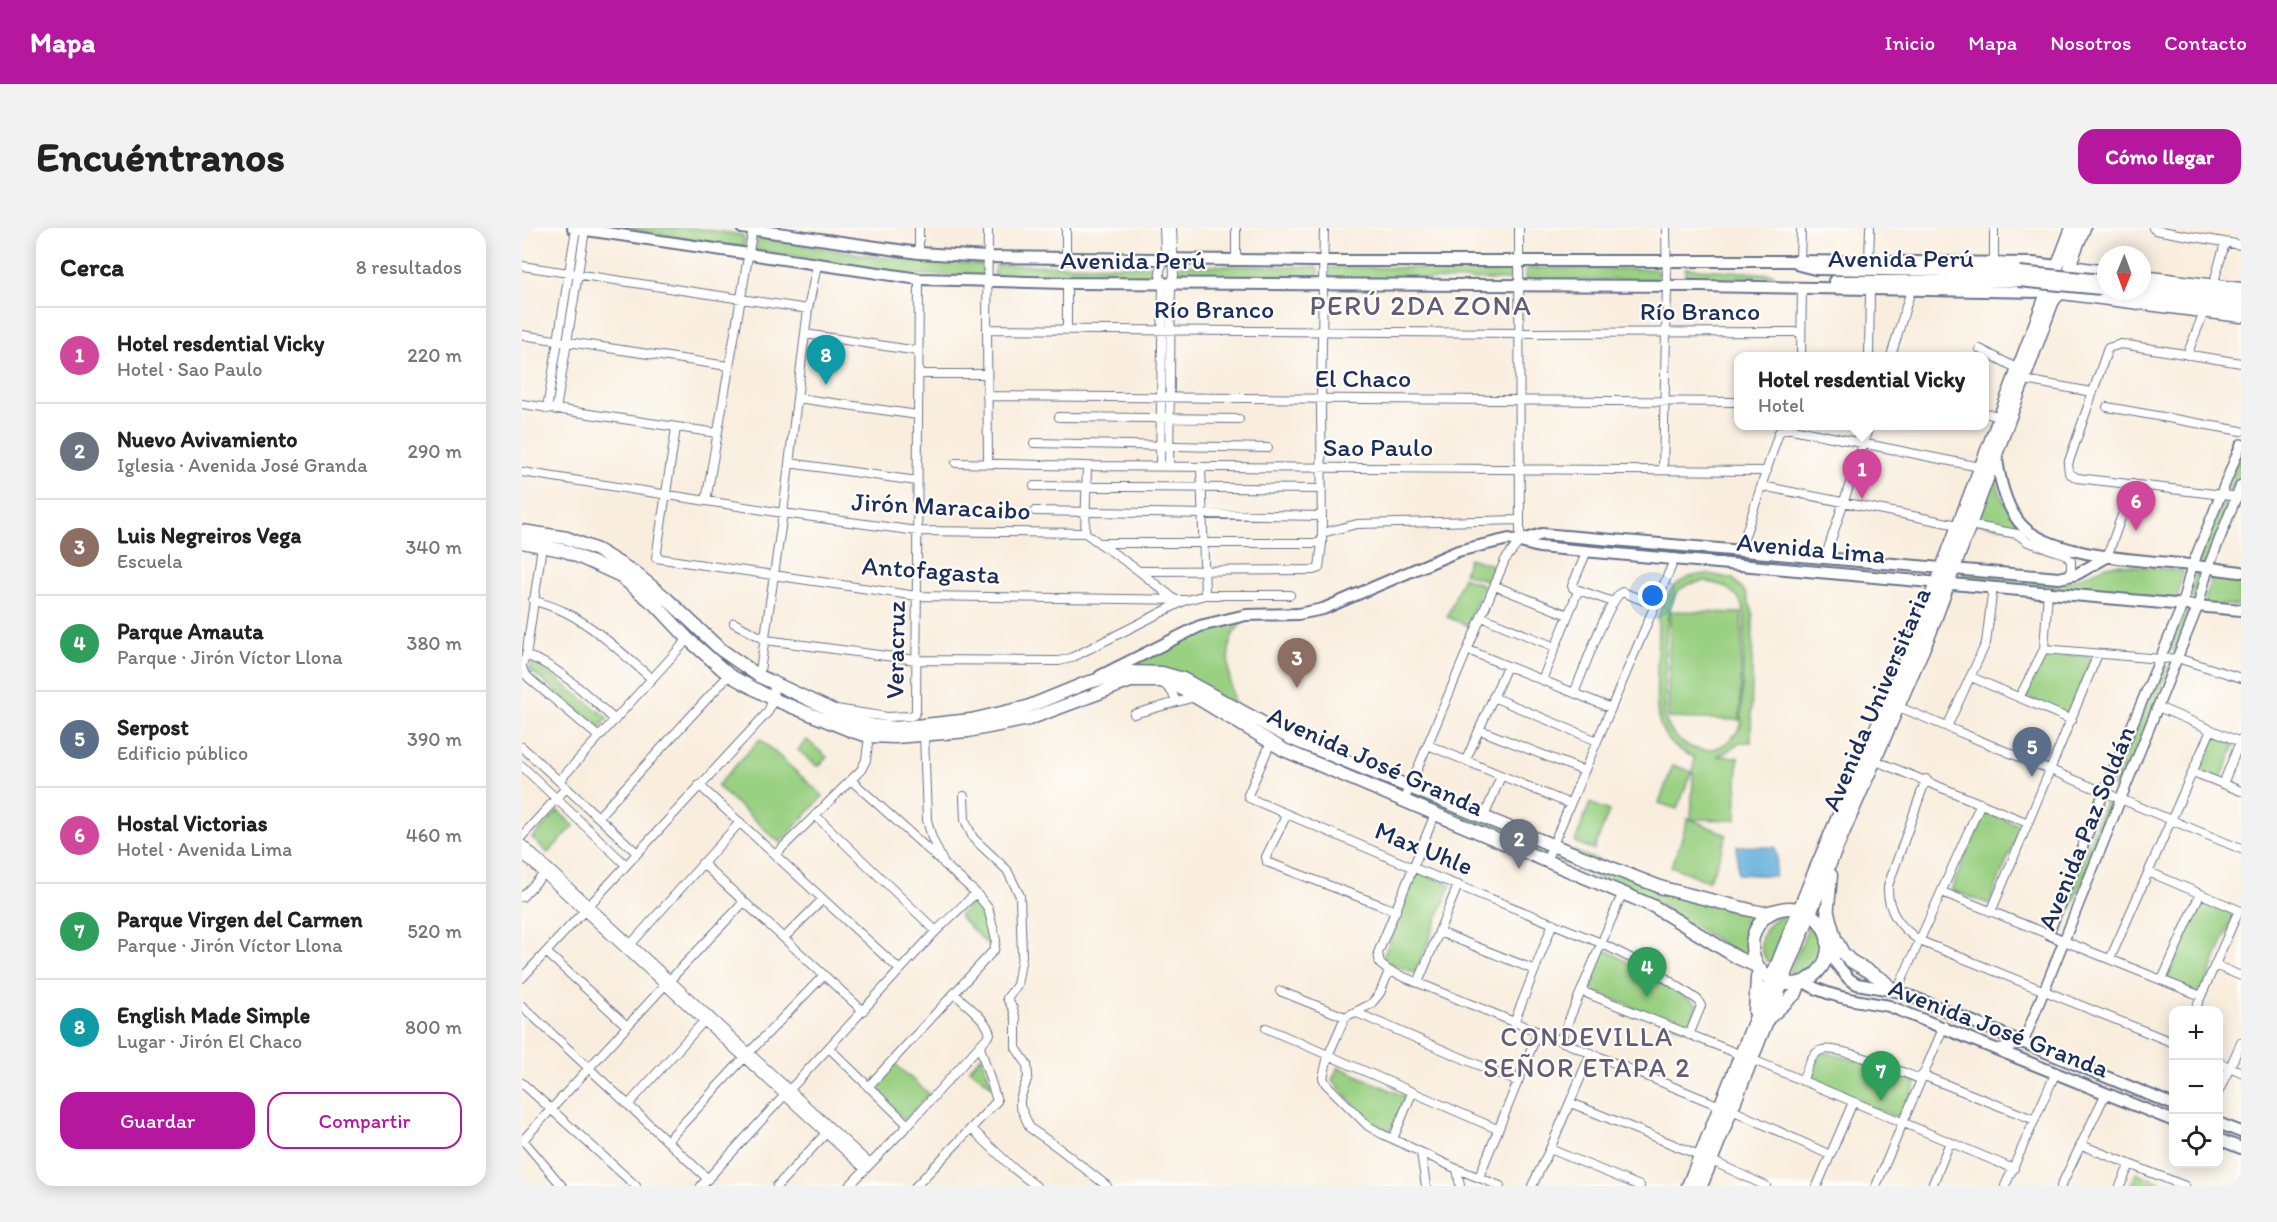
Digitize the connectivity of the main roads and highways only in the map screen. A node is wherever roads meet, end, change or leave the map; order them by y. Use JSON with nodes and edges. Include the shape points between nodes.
{"nodes":[{"id":1,"x":579,"y":228,"type":"edge"},
{"id":2,"x":2072,"y":228,"type":"edge"},
{"id":3,"x":2084,"y":228,"type":"edge"},
{"id":4,"x":749,"y":229,"type":"edge"},
{"id":5,"x":1784,"y":261,"type":"junction"},
{"id":6,"x":2057,"y":266,"type":"junction"},
{"id":7,"x":2071,"y":267,"type":"junction"},
{"id":8,"x":2019,"y":277,"type":"junction"},
{"id":9,"x":2151,"y":278,"type":"edge"},
{"id":10,"x":2097,"y":279,"type":"edge"},
{"id":11,"x":2097,"y":282,"type":"edge"},
{"id":12,"x":1696,"y":286,"type":"junction"},
{"id":13,"x":2151,"y":287,"type":"edge"},
{"id":14,"x":2241,"y":289,"type":"edge"},
{"id":15,"x":2047,"y":291,"type":"junction"},
{"id":16,"x":2062,"y":293,"type":"junction"},
{"id":17,"x":2151,"y":296,"type":"edge"},
{"id":18,"x":2241,"y":299,"type":"edge"},
{"id":19,"x":2241,"y":308,"type":"edge"},
{"id":20,"x":2241,"y":316,"type":"edge"},
{"id":21,"x":2021,"y":375,"type":"junction"},
{"id":22,"x":1996,"y":452,"type":"junction"},
{"id":23,"x":1964,"y":525,"type":"junction"},
{"id":24,"x":522,"y":531,"type":"edge"},
{"id":25,"x":1520,"y":541,"type":"junction"},
{"id":26,"x":522,"y":542,"type":"edge"},
{"id":27,"x":2107,"y":557,"type":"junction"},
{"id":28,"x":1948,"y":568,"type":"junction"},
{"id":29,"x":2241,"y":572,"type":"edge"},
{"id":30,"x":1936,"y":582,"type":"junction"},
{"id":31,"x":1949,"y":584,"type":"junction"},
{"id":32,"x":2241,"y":610,"type":"edge"},
{"id":33,"x":1086,"y":683,"type":"junction"},
{"id":34,"x":1833,"y":856,"type":"junction"},
{"id":35,"x":1813,"y":875,"type":"junction"},
{"id":36,"x":1781,"y":909,"type":"junction"},
{"id":37,"x":1827,"y":909,"type":"junction"},
{"id":38,"x":1805,"y":910,"type":"junction"},
{"id":39,"x":1827,"y":936,"type":"junction"},
{"id":40,"x":1758,"y":968,"type":"junction"},
{"id":41,"x":1777,"y":982,"type":"junction"},
{"id":42,"x":1802,"y":984,"type":"junction"},
{"id":43,"x":1895,"y":991,"type":"junction"},
{"id":44,"x":1768,"y":1019,"type":"junction"},
{"id":45,"x":1755,"y":1023,"type":"junction"},
{"id":46,"x":1746,"y":1057,"type":"junction"},
{"id":47,"x":2169,"y":1103,"type":"edge"},
{"id":48,"x":2169,"y":1119,"type":"edge"},
{"id":49,"x":2223,"y":1125,"type":"edge"},
{"id":50,"x":2241,"y":1132,"type":"edge"},
{"id":51,"x":2223,"y":1141,"type":"edge"},
{"id":52,"x":2241,"y":1148,"type":"edge"},
{"id":53,"x":1705,"y":1158,"type":"junction"},
{"id":54,"x":1688,"y":1186,"type":"edge"},
{"id":55,"x":1701,"y":1186,"type":"edge"}],
"edges":[{"from":1,"to":12,"type":"main road","name":"Avenida Perú","via":[[920,279]]},
{"from":2,"to":6,"type":"main road","name":"Avenida Universitaria"},
{"from":3,"to":7,"type":"main road","name":"Avenida Universitaria"},
{"from":4,"to":5,"type":"main road","name":"Avenida Perú","via":[[919,253],[987,257]]},
{"from":5,"to":6,"type":"main road","name":"Avenida Perú"},
{"from":5,"to":8,"type":"main road","name":"Avenida Perú","via":[[1815,269]]},
{"from":6,"to":15,"type":"main road","name":"Avenida Universitaria"},
{"from":7,"to":10,"type":"main road","name":"Avenida Perú"},
{"from":7,"to":16,"type":"main road","name":"Avenida Universitaria","via":[[2069,282]]},
{"from":8,"to":11,"type":"main road","name":"Avenida Perú","bridge":true},
{"from":8,"to":12,"type":"main road","name":"Avenida Perú"},
{"from":9,"to":14,"type":"main road"},
{"from":12,"to":15,"type":"main road","name":"Avenida Perú"},
{"from":13,"to":18,"type":"main road"},
{"from":15,"to":21,"type":"main road","name":"Avenida Universitaria"},
{"from":16,"to":20,"type":"main road"},
{"from":16,"to":21,"type":"main road","name":"Avenida Universitaria","via":[[2052,303]]},
{"from":17,"to":19,"type":"main road"},
{"from":21,"to":22,"type":"main road","name":"Avenida Universitaria"},
{"from":21,"to":23,"type":"main road","name":"Avenida Universitaria","via":[[1980,467]]},
{"from":22,"to":23,"type":"main road","name":"Avenida Universitaria"},
{"from":22,"to":27,"type":"main road","via":[[2008,503],[2019,523],[2041,538]]},
{"from":23,"to":28,"type":"main road","name":"Avenida Universitaria"},
{"from":24,"to":33,"type":"main road","name":"Avenida José Granda","via":[[567,538],[597,550],[635,573],[720,649],[759,676],[855,721],[896,728],[971,720],[1027,707]]},
{"from":25,"to":28,"type":"main road","name":"Avenida Lima","via":[[1542,534]]},
{"from":25,"to":30,"type":"main road","name":"Avenida Lima","via":[[1539,547]]},
{"from":25,"to":33,"type":"main road","name":"Avenida Lima","via":[[1509,539],[1458,551],[1323,609],[1216,620]]},
{"from":26,"to":40,"type":"main road","name":"Avenida José Granda","via":[[566,551],[618,575],[729,675],[773,699],[869,735],[968,731],[1029,719],[1131,681],[1161,681],[1179,687],[1271,742],[1655,907]]},
{"from":27,"to":28,"type":"main road","name":"Avenida Lima","via":[[2059,578]]},
{"from":27,"to":29,"type":"main road"},
{"from":28,"to":30,"type":"main road","name":"Avenida Universitaria"},
{"from":28,"to":31,"type":"main road","name":"Avenida Universitaria"},
{"from":30,"to":31,"type":"main road","name":"Avenida Lima"},
{"from":30,"to":35,"type":"main road","name":"Avenida Universitaria"},
{"from":31,"to":32,"type":"main road","name":"Avenida Lima"},
{"from":31,"to":34,"type":"main road","name":"Avenida Universitaria"},
{"from":33,"to":36,"type":"main road","name":"Avenida José Granda","via":[[1129,672],[1162,673],[1183,679],[1292,739],[1663,888],[1764,913]]},
{"from":34,"to":37,"type":"main road"},
{"from":34,"to":38,"type":"main road","name":"Avenida Universitaria"},
{"from":35,"to":36,"type":"main road","via":[[1796,898]]},
{"from":35,"to":38,"type":"main road","name":"Avenida Universitaria"},
{"from":36,"to":38,"type":"main road","name":"Avenida José Granda"},
{"from":36,"to":40,"type":"main road","via":[[1763,920],[1755,935],[1753,949]]},
{"from":37,"to":39,"type":"main road"},
{"from":37,"to":43,"type":"main road","via":[[1843,953]]},
{"from":38,"to":39,"type":"main road","via":[[1822,924]]},
{"from":38,"to":41,"type":"main road","name":"Avenida Universitaria"},
{"from":39,"to":42,"type":"main road","via":[[1828,949],[1822,965]]},
{"from":39,"to":43,"type":"main road","name":"Avenida José Granda","via":[[1836,962],[1849,979]]},
{"from":40,"to":41,"type":"main road","name":"Avenida José Granda"},
{"from":40,"to":45,"type":"main road"},
{"from":41,"to":42,"type":"main road"},
{"from":41,"to":44,"type":"main road","name":"Avenida Universitaria"},
{"from":41,"to":45,"type":"main road","name":"Avenida Universitaria"},
{"from":42,"to":44,"type":"main road"},
{"from":42,"to":48,"type":"main road","name":"Avenida José Granda","via":[[1889,1006],[1944,1026]]},
{"from":43,"to":47,"type":"main road","name":"Avenida José Granda"},
{"from":44,"to":46,"type":"main road","name":"Avenida Universitaria"},
{"from":45,"to":46,"type":"main road","name":"Avenida Universitaria"},
{"from":46,"to":53,"type":"main road","name":"Avenida Universitaria"},
{"from":49,"to":50,"type":"main road"},
{"from":51,"to":52,"type":"main road"},
{"from":53,"to":54,"type":"main road","name":"Avenida Universitaria"},
{"from":53,"to":55,"type":"main road","name":"Avenida Universitaria"}]}
